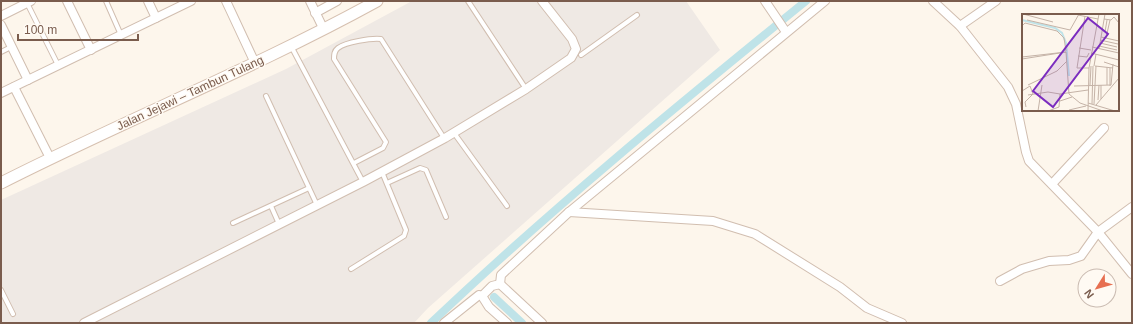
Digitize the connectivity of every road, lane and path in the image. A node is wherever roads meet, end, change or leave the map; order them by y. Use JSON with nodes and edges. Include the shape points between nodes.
{"nodes":[{"id":1,"x":67,"y":1,"type":"edge"},
{"id":2,"x":106,"y":1,"type":"edge"},
{"id":3,"x":148,"y":1,"type":"edge"},
{"id":4,"x":226,"y":1,"type":"edge"},
{"id":5,"x":310,"y":1,"type":"edge"},
{"id":6,"x":337,"y":1,"type":"edge"},
{"id":7,"x":377,"y":1,"type":"edge"},
{"id":8,"x":468,"y":1,"type":"edge"},
{"id":9,"x":542,"y":1,"type":"edge"},
{"id":10,"x":765,"y":1,"type":"edge"},
{"id":11,"x":825,"y":1,"type":"edge"},
{"id":12,"x":933,"y":1,"type":"edge"},
{"id":13,"x":996,"y":1,"type":"edge"},
{"id":14,"x":29,"y":2,"type":"edge"},
{"id":15,"x":188,"y":2,"type":"edge"},
{"id":16,"x":316,"y":13,"type":"junction"},
{"id":17,"x":637,"y":15,"type":"dead end"},
{"id":18,"x":1,"y":16,"type":"edge"},
{"id":19,"x":156,"y":18,"type":"junction"},
{"id":20,"x":1,"y":25,"type":"edge"},
{"id":21,"x":960,"y":26,"type":"junction"},
{"id":22,"x":324,"y":30,"type":"junction"},
{"id":23,"x":784,"y":30,"type":"junction"},
{"id":24,"x":122,"y":35,"type":"junction"},
{"id":25,"x":291,"y":46,"type":"junction"},
{"id":26,"x":12,"y":47,"type":"junction"},
{"id":27,"x":91,"y":50,"type":"junction"},
{"id":28,"x":1,"y":52,"type":"edge"},
{"id":29,"x":581,"y":55,"type":"dead end"},
{"id":30,"x":255,"y":63,"type":"junction"},
{"id":31,"x":58,"y":66,"type":"junction"},
{"id":32,"x":28,"y":80,"type":"junction"},
{"id":33,"x":14,"y":87,"type":"junction"},
{"id":34,"x":526,"y":89,"type":"junction"},
{"id":35,"x":1,"y":93,"type":"edge"},
{"id":36,"x":266,"y":96,"type":"dead end"},
{"id":37,"x":1104,"y":128,"type":"dead end"},
{"id":38,"x":454,"y":133,"type":"junction"},
{"id":39,"x":445,"y":138,"type":"junction"},
{"id":40,"x":50,"y":158,"type":"junction"},
{"id":41,"x":354,"y":163,"type":"junction"},
{"id":42,"x":382,"y":172,"type":"junction"},
{"id":43,"x":363,"y":182,"type":"junction"},
{"id":44,"x":1,"y":183,"type":"edge"},
{"id":45,"x":387,"y":183,"type":"junction"},
{"id":46,"x":1052,"y":184,"type":"junction"},
{"id":47,"x":309,"y":188,"type":"junction"},
{"id":48,"x":317,"y":205,"type":"junction"},
{"id":49,"x":271,"y":206,"type":"junction"},
{"id":50,"x":507,"y":206,"type":"dead end"},
{"id":51,"x":1132,"y":207,"type":"edge"},
{"id":52,"x":569,"y":212,"type":"junction"},
{"id":53,"x":446,"y":217,"type":"dead end"},
{"id":54,"x":233,"y":224,"type":"dead end"},
{"id":55,"x":279,"y":224,"type":"junction"},
{"id":56,"x":1098,"y":232,"type":"junction"},
{"id":57,"x":351,"y":269,"type":"dead end"},
{"id":58,"x":1132,"y":274,"type":"edge"},
{"id":59,"x":1000,"y":281,"type":"dead end"},
{"id":60,"x":500,"y":284,"type":"junction"},
{"id":61,"x":1,"y":290,"type":"edge"},
{"id":62,"x":482,"y":296,"type":"junction"},
{"id":63,"x":14,"y":314,"type":"dead end"},
{"id":64,"x":84,"y":323,"type":"edge"},
{"id":65,"x":444,"y":323,"type":"edge"},
{"id":66,"x":507,"y":323,"type":"edge"},
{"id":67,"x":542,"y":323,"type":"edge"},
{"id":68,"x":902,"y":323,"type":"edge"}],
"edges":[{"from":1,"to":27,"type":"street"},
{"from":2,"to":24,"type":"lane"},
{"from":3,"to":19,"type":"street"},
{"from":4,"to":30,"type":"street"},
{"from":5,"to":16,"type":"street"},
{"from":6,"to":16,"type":"street"},
{"from":7,"to":22,"type":"street","name":"Jalan Jejawi – Tambun Tulang"},
{"from":8,"to":34,"type":"lane"},
{"from":9,"to":34,"type":"street","via":[[572,39],[576,49],[571,58]]},
{"from":10,"to":23,"type":"street"},
{"from":11,"to":23,"type":"street"},
{"from":12,"to":21,"type":"street"},
{"from":13,"to":21,"type":"street"},
{"from":14,"to":18,"type":"street"},
{"from":14,"to":31,"type":"lane"},
{"from":15,"to":19,"type":"street"},
{"from":16,"to":22,"type":"street"},
{"from":17,"to":29,"type":"lane"},
{"from":19,"to":24,"type":"street"},
{"from":20,"to":26,"type":"street"},
{"from":21,"to":46,"type":"street","via":[[1008,87],[1016,104],[1029,161]]},
{"from":22,"to":25,"type":"street","name":"Jalan Jejawi – Tambun Tulang"},
{"from":23,"to":52,"type":"street"},
{"from":24,"to":27,"type":"street"},
{"from":25,"to":30,"type":"street","name":"Jalan Jejawi – Tambun Tulang"},
{"from":25,"to":41,"type":"lane"},
{"from":26,"to":28,"type":"lane"},
{"from":26,"to":32,"type":"street"},
{"from":27,"to":31,"type":"street"},
{"from":30,"to":40,"type":"street","name":"Jalan Jejawi – Tambun Tulang"},
{"from":31,"to":32,"type":"street"},
{"from":32,"to":33,"type":"street"},
{"from":33,"to":35,"type":"street"},
{"from":33,"to":40,"type":"street"},
{"from":34,"to":38,"type":"street"},
{"from":36,"to":47,"type":"lane"},
{"from":37,"to":46,"type":"street"},
{"from":38,"to":39,"type":"street"},
{"from":38,"to":50,"type":"lane"},
{"from":39,"to":41,"type":"lane","via":[[381,39],[371,38],[338,48],[334,53],[334,59],[386,142],[383,148]]},
{"from":39,"to":42,"type":"street"},
{"from":40,"to":44,"type":"street","name":"Jalan Jejawi – Tambun Tulang"},
{"from":41,"to":43,"type":"lane"},
{"from":42,"to":43,"type":"street"},
{"from":42,"to":45,"type":"lane"},
{"from":43,"to":48,"type":"street"},
{"from":45,"to":53,"type":"lane","via":[[420,168],[426,170]]},
{"from":45,"to":57,"type":"lane","via":[[406,230],[404,236]]},
{"from":46,"to":56,"type":"street"},
{"from":47,"to":48,"type":"lane"},
{"from":47,"to":49,"type":"lane"},
{"from":48,"to":55,"type":"street"},
{"from":49,"to":54,"type":"lane"},
{"from":49,"to":55,"type":"lane"},
{"from":51,"to":56,"type":"street"},
{"from":52,"to":60,"type":"street","via":[[501,275]]},
{"from":52,"to":68,"type":"street","via":[[713,221],[755,234],[840,287],[867,308]]},
{"from":55,"to":64,"type":"street"},
{"from":56,"to":58,"type":"street"},
{"from":56,"to":59,"type":"street","via":[[1081,256],[1069,260],[1049,261],[1022,269]]},
{"from":60,"to":62,"type":"street","via":[[492,286]]},
{"from":60,"to":67,"type":"street"},
{"from":61,"to":63,"type":"lane"},
{"from":62,"to":65,"type":"street","via":[[473,298]]},
{"from":62,"to":66,"type":"street","via":[[489,307]]}]}
